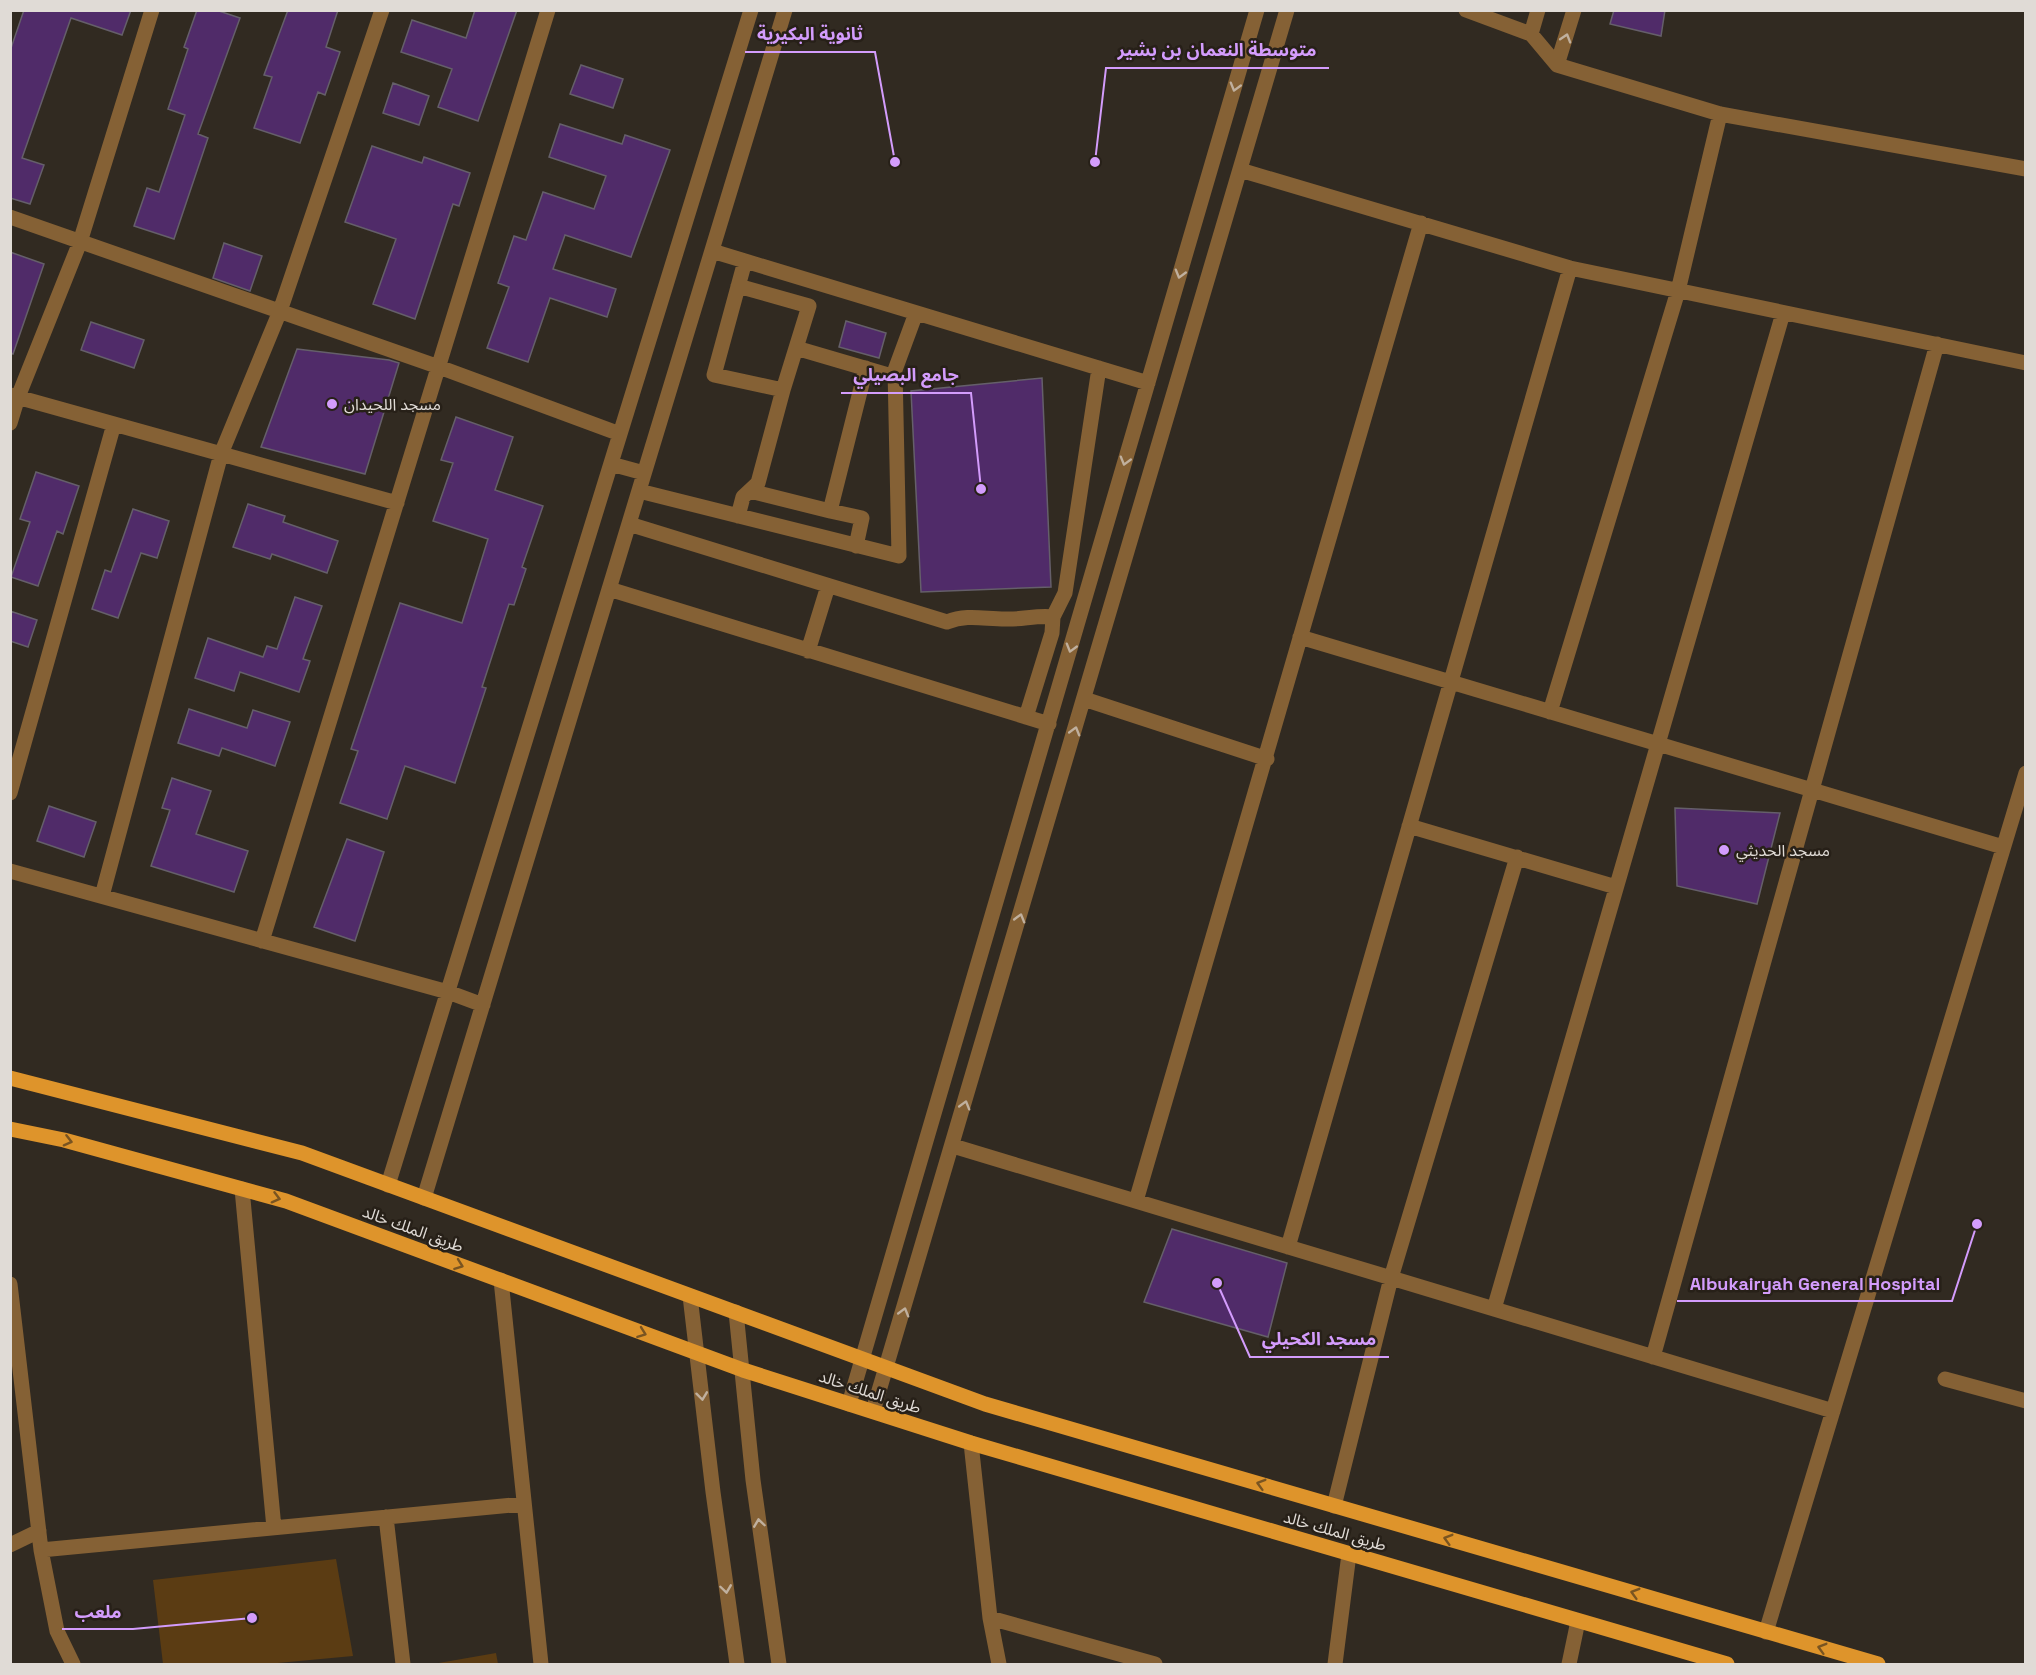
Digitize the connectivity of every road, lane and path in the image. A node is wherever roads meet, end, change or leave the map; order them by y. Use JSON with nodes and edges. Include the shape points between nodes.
{"nodes":[{"id":1,"x":152,"y":10,"type":"edge"},
{"id":2,"x":382,"y":10,"type":"edge"},
{"id":3,"x":548,"y":10,"type":"edge"},
{"id":4,"x":751,"y":10,"type":"edge"},
{"id":5,"x":785,"y":10,"type":"edge"},
{"id":6,"x":1257,"y":10,"type":"edge"},
{"id":7,"x":1287,"y":10,"type":"edge"},
{"id":8,"x":1466,"y":10,"type":"edge"},
{"id":9,"x":1538,"y":10,"type":"edge"},
{"id":10,"x":1574,"y":10,"type":"edge"},
{"id":11,"x":1531,"y":34,"type":"junction"},
{"id":12,"x":1557,"y":65,"type":"junction"},
{"id":13,"x":1720,"y":114,"type":"junction"},
{"id":14,"x":2025,"y":169,"type":"edge"},
{"id":15,"x":1240,"y":170,"type":"junction"},
{"id":16,"x":10,"y":217,"type":"edge"},
{"id":17,"x":1421,"y":223,"type":"junction"},
{"id":18,"x":80,"y":242,"type":"junction"},
{"id":19,"x":712,"y":251,"type":"junction"},
{"id":20,"x":745,"y":261,"type":"junction"},
{"id":21,"x":1570,"y":268,"type":"junction"},
{"id":22,"x":738,"y":286,"type":"junction"},
{"id":23,"x":1678,"y":291,"type":"junction"},
{"id":24,"x":279,"y":311,"type":"junction"},
{"id":25,"x":1783,"y":312,"type":"junction"},
{"id":26,"x":916,"y":313,"type":"junction"},
{"id":27,"x":1937,"y":345,"type":"junction"},
{"id":28,"x":796,"y":348,"type":"junction"},
{"id":29,"x":2025,"y":363,"type":"edge"},
{"id":30,"x":439,"y":367,"type":"junction"},
{"id":31,"x":866,"y":368,"type":"junction"},
{"id":32,"x":1099,"y":369,"type":"junction"},
{"id":33,"x":895,"y":377,"type":"junction"},
{"id":34,"x":1148,"y":383,"type":"junction"},
{"id":35,"x":783,"y":390,"type":"junction"},
{"id":36,"x":14,"y":396,"type":"edge"},
{"id":37,"x":10,"y":423,"type":"edge"},
{"id":38,"x":114,"y":424,"type":"junction"},
{"id":39,"x":620,"y":434,"type":"junction"},
{"id":40,"x":221,"y":454,"type":"junction"},
{"id":41,"x":610,"y":464,"type":"junction"},
{"id":42,"x":645,"y":473,"type":"junction"},
{"id":43,"x":639,"y":491,"type":"junction"},
{"id":44,"x":750,"y":491,"type":"junction"},
{"id":45,"x":397,"y":503,"type":"junction"},
{"id":46,"x":830,"y":511,"type":"junction"},
{"id":47,"x":738,"y":516,"type":"junction"},
{"id":48,"x":629,"y":524,"type":"junction"},
{"id":49,"x":1106,"y":526,"type":"junction"},
{"id":50,"x":1133,"y":533,"type":"junction"},
{"id":51,"x":856,"y":546,"type":"junction"},
{"id":52,"x":828,"y":586,"type":"junction"},
{"id":53,"x":609,"y":590,"type":"junction"},
{"id":54,"x":1053,"y":618,"type":"junction"},
{"id":55,"x":1300,"y":637,"type":"junction"},
{"id":56,"x":808,"y":651,"type":"junction"},
{"id":57,"x":1451,"y":682,"type":"junction"},
{"id":58,"x":1084,"y":699,"type":"junction"},
{"id":59,"x":1551,"y":711,"type":"junction"},
{"id":60,"x":1026,"y":717,"type":"junction"},
{"id":61,"x":1049,"y":724,"type":"junction"},
{"id":62,"x":1658,"y":744,"type":"junction"},
{"id":63,"x":1267,"y":759,"type":"junction"},
{"id":64,"x":2025,"y":773,"type":"edge"},
{"id":65,"x":1812,"y":790,"type":"junction"},
{"id":66,"x":10,"y":793,"type":"edge"},
{"id":67,"x":1409,"y":826,"type":"junction"},
{"id":68,"x":2003,"y":847,"type":"junction"},
{"id":69,"x":1517,"y":857,"type":"junction"},
{"id":70,"x":10,"y":871,"type":"edge"},
{"id":71,"x":1616,"y":887,"type":"junction"},
{"id":72,"x":102,"y":896,"type":"junction"},
{"id":73,"x":262,"y":941,"type":"junction"},
{"id":74,"x":448,"y":992,"type":"junction"},
{"id":75,"x":483,"y":1005,"type":"junction"},
{"id":76,"x":10,"y":1078,"type":"edge"},
{"id":77,"x":10,"y":1129,"type":"edge"},
{"id":78,"x":953,"y":1146,"type":"junction"},
{"id":79,"x":388,"y":1185,"type":"junction"},
{"id":80,"x":242,"y":1189,"type":"junction"},
{"id":81,"x":424,"y":1198,"type":"junction"},
{"id":82,"x":1136,"y":1201,"type":"junction"},
{"id":83,"x":1288,"y":1247,"type":"junction"},
{"id":84,"x":1391,"y":1278,"type":"junction"},
{"id":85,"x":501,"y":1281,"type":"junction"},
{"id":86,"x":10,"y":1284,"type":"edge"},
{"id":87,"x":690,"y":1296,"type":"junction"},
{"id":88,"x":1494,"y":1309,"type":"junction"},
{"id":89,"x":736,"y":1312,"type":"junction"},
{"id":90,"x":697,"y":1353,"type":"junction"},
{"id":91,"x":1653,"y":1357,"type":"junction"},
{"id":92,"x":863,"y":1359,"type":"junction"},
{"id":93,"x":887,"y":1368,"type":"junction"},
{"id":94,"x":743,"y":1370,"type":"junction"},
{"id":95,"x":1946,"y":1379,"type":"dead end"},
{"id":96,"x":2025,"y":1401,"type":"edge"},
{"id":97,"x":849,"y":1404,"type":"junction"},
{"id":98,"x":1833,"y":1411,"type":"junction"},
{"id":99,"x":873,"y":1412,"type":"junction"},
{"id":100,"x":971,"y":1443,"type":"junction"},
{"id":101,"x":524,"y":1504,"type":"junction"},
{"id":102,"x":1334,"y":1506,"type":"junction"},
{"id":103,"x":386,"y":1517,"type":"junction"},
{"id":104,"x":274,"y":1528,"type":"junction"},
{"id":105,"x":39,"y":1531,"type":"junction"},
{"id":106,"x":10,"y":1545,"type":"edge"},
{"id":107,"x":41,"y":1550,"type":"junction"},
{"id":108,"x":1349,"y":1554,"type":"junction"},
{"id":109,"x":990,"y":1618,"type":"junction"},
{"id":110,"x":1578,"y":1621,"type":"junction"},
{"id":111,"x":1766,"y":1632,"type":"junction"},
{"id":112,"x":73,"y":1665,"type":"edge"},
{"id":113,"x":403,"y":1665,"type":"edge"},
{"id":114,"x":540,"y":1665,"type":"edge"},
{"id":115,"x":736,"y":1665,"type":"edge"},
{"id":116,"x":779,"y":1665,"type":"edge"},
{"id":117,"x":999,"y":1665,"type":"edge"},
{"id":118,"x":1155,"y":1665,"type":"edge"},
{"id":119,"x":1335,"y":1665,"type":"edge"},
{"id":120,"x":1569,"y":1665,"type":"edge"},
{"id":121,"x":1726,"y":1665,"type":"edge"},
{"id":122,"x":1878,"y":1665,"type":"edge"}],
"edges":[{"from":1,"to":18,"type":"street"},
{"from":2,"to":24,"type":"street"},
{"from":3,"to":30,"type":"street"},
{"from":4,"to":39,"type":"street"},
{"from":5,"to":19,"type":"street"},
{"from":6,"to":34,"type":"street","one_way":true},
{"from":7,"to":15,"type":"street"},
{"from":8,"to":11,"type":"street"},
{"from":9,"to":11,"type":"street"},
{"from":12,"to":10,"type":"street","one_way":true},
{"from":11,"to":12,"type":"street"},
{"from":12,"to":13,"type":"street"},
{"from":13,"to":14,"type":"street"},
{"from":13,"to":23,"type":"street"},
{"from":15,"to":17,"type":"street"},
{"from":15,"to":50,"type":"street"},
{"from":16,"to":18,"type":"street"},
{"from":17,"to":21,"type":"street"},
{"from":17,"to":55,"type":"street"},
{"from":18,"to":24,"type":"street"},
{"from":18,"to":36,"type":"street"},
{"from":19,"to":20,"type":"street"},
{"from":19,"to":42,"type":"street"},
{"from":20,"to":22,"type":"street"},
{"from":20,"to":26,"type":"street"},
{"from":21,"to":23,"type":"street"},
{"from":21,"to":57,"type":"street"},
{"from":22,"to":28,"type":"street","via":[[809,306]]},
{"from":22,"to":35,"type":"street","via":[[714,375]]},
{"from":23,"to":25,"type":"street"},
{"from":23,"to":59,"type":"street"},
{"from":24,"to":30,"type":"street"},
{"from":24,"to":40,"type":"street"},
{"from":25,"to":27,"type":"street"},
{"from":25,"to":62,"type":"street"},
{"from":26,"to":32,"type":"street"},
{"from":26,"to":33,"type":"street"},
{"from":27,"to":29,"type":"street"},
{"from":27,"to":65,"type":"street"},
{"from":28,"to":31,"type":"street"},
{"from":28,"to":35,"type":"street"},
{"from":30,"to":39,"type":"street"},
{"from":30,"to":45,"type":"street"},
{"from":31,"to":33,"type":"street"},
{"from":31,"to":46,"type":"street"},
{"from":32,"to":34,"type":"street"},
{"from":32,"to":54,"type":"street","via":[[1065,593]]},
{"from":33,"to":51,"type":"street","via":[[899,556]]},
{"from":34,"to":49,"type":"street","one_way":true},
{"from":35,"to":44,"type":"street","via":[[758,483]]},
{"from":36,"to":37,"type":"street"},
{"from":36,"to":38,"type":"street"},
{"from":38,"to":40,"type":"street"},
{"from":38,"to":66,"type":"street"},
{"from":39,"to":41,"type":"street"},
{"from":40,"to":45,"type":"street"},
{"from":40,"to":72,"type":"street"},
{"from":41,"to":42,"type":"street"},
{"from":41,"to":74,"type":"street"},
{"from":42,"to":43,"type":"street"},
{"from":43,"to":47,"type":"street"},
{"from":43,"to":48,"type":"street"},
{"from":44,"to":46,"type":"street"},
{"from":44,"to":47,"type":"street","via":[[743,497]]},
{"from":45,"to":73,"type":"street"},
{"from":46,"to":51,"type":"street","via":[[862,518]]},
{"from":47,"to":51,"type":"street"},
{"from":48,"to":52,"type":"street"},
{"from":48,"to":53,"type":"street"},
{"from":49,"to":50,"type":"street"},
{"from":49,"to":61,"type":"street","one_way":true},
{"from":50,"to":58,"type":"street"},
{"from":52,"to":54,"type":"street","via":[[947,622],[962,616]]},
{"from":52,"to":56,"type":"street"},
{"from":53,"to":56,"type":"street"},
{"from":53,"to":75,"type":"street"},
{"from":54,"to":60,"type":"street"},
{"from":55,"to":57,"type":"street"},
{"from":55,"to":63,"type":"street"},
{"from":56,"to":60,"type":"street"},
{"from":57,"to":59,"type":"street"},
{"from":57,"to":67,"type":"street"},
{"from":58,"to":63,"type":"street"},
{"from":78,"to":58,"type":"street","one_way":true},
{"from":59,"to":62,"type":"street"},
{"from":60,"to":61,"type":"street"},
{"from":61,"to":92,"type":"street"},
{"from":62,"to":65,"type":"street"},
{"from":62,"to":71,"type":"street"},
{"from":63,"to":82,"type":"street"},
{"from":64,"to":68,"type":"street"},
{"from":65,"to":68,"type":"street"},
{"from":65,"to":91,"type":"street"},
{"from":67,"to":69,"type":"street"},
{"from":67,"to":83,"type":"street"},
{"from":68,"to":98,"type":"street"},
{"from":69,"to":71,"type":"street"},
{"from":69,"to":84,"type":"street"},
{"from":70,"to":72,"type":"street"},
{"from":71,"to":88,"type":"street"},
{"from":72,"to":73,"type":"street"},
{"from":73,"to":74,"type":"street"},
{"from":74,"to":75,"type":"street"},
{"from":74,"to":79,"type":"street"},
{"from":75,"to":81,"type":"street"},
{"from":76,"to":79,"type":"main road","via":[[302,1153]]},
{"from":77,"to":80,"type":"main road","name":"طريق الملك خالد","one_way":true},
{"from":78,"to":82,"type":"street"},
{"from":93,"to":78,"type":"street","one_way":true},
{"from":79,"to":81,"type":"main road"},
{"from":80,"to":85,"type":"main road","name":"طريق الملك خالد","one_way":true,"via":[[286,1201]]},
{"from":80,"to":104,"type":"street"},
{"from":81,"to":87,"type":"main road"},
{"from":82,"to":83,"type":"street"},
{"from":83,"to":84,"type":"street"},
{"from":84,"to":88,"type":"street"},
{"from":84,"to":102,"type":"street"},
{"from":85,"to":90,"type":"main road","name":"طريق الملك خالد","one_way":true},
{"from":85,"to":101,"type":"street"},
{"from":86,"to":105,"type":"street"},
{"from":87,"to":89,"type":"main road"},
{"from":87,"to":90,"type":"street"},
{"from":88,"to":91,"type":"street"},
{"from":89,"to":92,"type":"main road"},
{"from":89,"to":94,"type":"street"},
{"from":90,"to":94,"type":"main road","name":"طريق الملك خالد"},
{"from":90,"to":115,"type":"street","one_way":true},
{"from":91,"to":98,"type":"street"},
{"from":92,"to":93,"type":"main road"},
{"from":92,"to":97,"type":"street"},
{"from":93,"to":99,"type":"street"},
{"from":102,"to":93,"type":"main road","one_way":true,"via":[[985,1404]]},
{"from":94,"to":97,"type":"main road","name":"طريق الملك خالد"},
{"from":116,"to":94,"type":"street","one_way":true,"via":[[753,1480]]},
{"from":95,"to":96,"type":"street"},
{"from":97,"to":99,"type":"main road","name":"طريق الملك خالد"},
{"from":98,"to":111,"type":"street"},
{"from":99,"to":100,"type":"main road","name":"طريق الملك خالد"},
{"from":100,"to":108,"type":"main road","name":"طريق الملك خالد"},
{"from":100,"to":109,"type":"street"},
{"from":101,"to":103,"type":"street"},
{"from":101,"to":114,"type":"street"},
{"from":111,"to":102,"type":"main road","one_way":true},
{"from":103,"to":104,"type":"street"},
{"from":103,"to":113,"type":"street"},
{"from":104,"to":107,"type":"street"},
{"from":105,"to":106,"type":"street"},
{"from":105,"to":107,"type":"street"},
{"from":107,"to":112,"type":"street","via":[[57,1631]]},
{"from":108,"to":110,"type":"main road","name":"طريق الملك خالد"},
{"from":108,"to":119,"type":"street"},
{"from":109,"to":117,"type":"street"},
{"from":109,"to":118,"type":"street"},
{"from":110,"to":120,"type":"street"},
{"from":110,"to":121,"type":"main road","name":"طريق الملك خالد"},
{"from":122,"to":111,"type":"main road","one_way":true}]}
